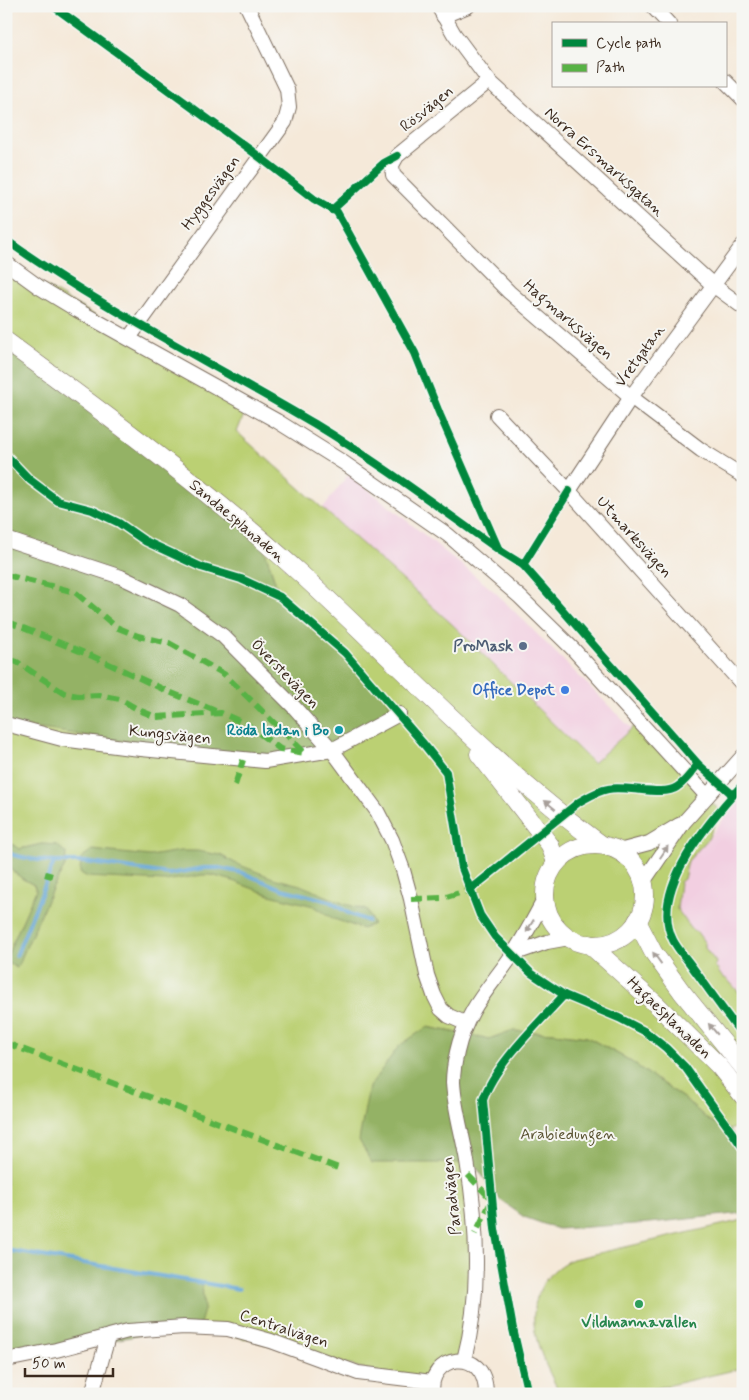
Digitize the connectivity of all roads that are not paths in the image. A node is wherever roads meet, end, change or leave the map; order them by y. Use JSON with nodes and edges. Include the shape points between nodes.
{"nodes":[{"id":1,"x":247,"y":6,"type":"edge"},
{"id":2,"x":468,"y":6,"type":"edge"},
{"id":3,"x":652,"y":6,"type":"edge"},
{"id":4,"x":441,"y":11,"type":"edge"},
{"id":5,"x":667,"y":22,"type":"edge"},
{"id":6,"x":489,"y":81,"type":"junction"},
{"id":7,"x":726,"y":82,"type":"edge"},
{"id":8,"x":743,"y":98,"type":"edge"},
{"id":9,"x":393,"y":168,"type":"joint"},
{"id":10,"x":743,"y":245,"type":"edge"},
{"id":11,"x":6,"y":263,"type":"edge"},
{"id":12,"x":713,"y":285,"type":"junction"},
{"id":13,"x":743,"y":307,"type":"edge"},
{"id":14,"x":128,"y":338,"type":"junction"},
{"id":15,"x":6,"y":341,"type":"edge"},
{"id":16,"x":631,"y":397,"type":"junction"},
{"id":17,"x":497,"y":415,"type":"dead end"},
{"id":18,"x":743,"y":476,"type":"edge"},
{"id":19,"x":569,"y":491,"type":"junction"},
{"id":20,"x":6,"y":539,"type":"edge"},
{"id":21,"x":743,"y":685,"type":"edge"},
{"id":22,"x":398,"y":714,"type":"dead end"},
{"id":23,"x":452,"y":719,"type":"junction"},
{"id":24,"x":6,"y":724,"type":"edge"},
{"id":25,"x":332,"y":750,"type":"junction"},
{"id":26,"x":743,"y":756,"type":"edge"},
{"id":27,"x":707,"y":796,"type":"junction"},
{"id":28,"x":684,"y":822,"type":"junction"},
{"id":29,"x":610,"y":848,"type":"junction"},
{"id":30,"x":556,"y":863,"type":"junction"},
{"id":31,"x":643,"y":882,"type":"junction"},
{"id":32,"x":545,"y":898,"type":"junction"},
{"id":33,"x":637,"y":921,"type":"junction"},
{"id":34,"x":569,"y":938,"type":"junction"},
{"id":35,"x":588,"y":944,"type":"junction"},
{"id":36,"x":513,"y":954,"type":"junction"},
{"id":37,"x":465,"y":1023,"type":"junction"},
{"id":38,"x":743,"y":1067,"type":"edge"},
{"id":39,"x":743,"y":1096,"type":"edge"},
{"id":40,"x":108,"y":1337,"type":"junction"},
{"id":41,"x":6,"y":1360,"type":"edge"},
{"id":42,"x":464,"y":1360,"type":"junction"},
{"id":43,"x":433,"y":1388,"type":"edge"},
{"id":44,"x":92,"y":1394,"type":"edge"},
{"id":45,"x":486,"y":1394,"type":"edge"}],
"edges":[{"from":1,"to":14,"type":"street","name":"Hyggesvägen","via":[[287,90],[289,107],[284,122]]},
{"from":2,"to":4,"type":"street"},
{"from":3,"to":5,"type":"street"},
{"from":4,"to":6,"type":"street","name":"Norra Ersmarksgatan"},
{"from":6,"to":9,"type":"street","name":"Rösvägen","via":[[397,156]]},
{"from":6,"to":12,"type":"street","name":"Norra Ersmarksgatan"},
{"from":7,"to":8,"type":"street"},
{"from":9,"to":16,"type":"street","name":"Hagmarksvägen","via":[[393,175],[509,292]]},
{"from":10,"to":12,"type":"street","name":"Vretgatan"},
{"from":11,"to":14,"type":"street","via":[[39,287]]},
{"from":12,"to":13,"type":"street","name":"Norra Ersmarksgatan"},
{"from":12,"to":16,"type":"street","name":"Vretgatan"},
{"from":14,"to":27,"type":"street","via":[[277,421],[448,535],[520,597],[573,649]]},
{"from":15,"to":23,"type":"main road","name":"Sandaesplanaden","via":[[248,529]]},
{"from":16,"to":18,"type":"street","name":"Hagmarksvägen","via":[[701,450]]},
{"from":16,"to":19,"type":"street","name":"Vretgatan"},
{"from":17,"to":19,"type":"street","name":"Utmarksvägen"},
{"from":19,"to":21,"type":"street","name":"Utmarksvägen"},
{"from":20,"to":25,"type":"street","name":"Överstevägen","via":[[121,577],[180,605],[223,636]]},
{"from":22,"to":25,"type":"street","name":"Kungsvägen"},
{"from":29,"to":23,"type":"main road","name":"Sandaesplanaden","one_way":true,"via":[[541,798]]},
{"from":23,"to":30,"type":"main road","name":"Sandaesplanaden","via":[[550,845]]},
{"from":24,"to":25,"type":"street","name":"Kungsvägen","via":[[62,739],[243,760],[265,761]]},
{"from":25,"to":37,"type":"street","name":"Överstevägen","via":[[377,810],[392,840],[434,995],[441,1008]]},
{"from":26,"to":27,"type":"street"},
{"from":27,"to":28,"type":"street"},
{"from":28,"to":29,"type":"street","via":[[649,843]]},
{"from":31,"to":28,"type":"street","one_way":true},
{"from":29,"to":30,"type":"main road","via":[[579,848]]},
{"from":29,"to":31,"type":"main road","via":[[634,863]]},
{"from":30,"to":32,"type":"main road","via":[[547,880]]},
{"from":31,"to":33,"type":"main road","via":[[644,906]]},
{"from":32,"to":34,"type":"main road","via":[[554,922]]},
{"from":32,"to":36,"type":"street","name":"Paradvägen","one_way":true},
{"from":33,"to":35,"type":"main road","via":[[617,939]]},
{"from":38,"to":33,"type":"main road","name":"Hagaesplanaden","one_way":true,"via":[[657,958]]},
{"from":34,"to":35,"type":"main road"},
{"from":34,"to":36,"type":"street"},
{"from":35,"to":39,"type":"main road","name":"Hagaesplanaden","via":[[719,1066]]},
{"from":36,"to":37,"type":"street","name":"Paradvägen"},
{"from":37,"to":42,"type":"street","name":"Paradvägen","via":[[453,1081],[472,1192],[475,1245],[475,1305]]},
{"from":40,"to":41,"type":"street","name":"Centralvägen"},
{"from":40,"to":43,"type":"street","name":"Centralvägen","via":[[128,1331],[184,1326],[228,1329],[271,1340],[358,1373]]},
{"from":40,"to":44,"type":"street"},
{"from":42,"to":43,"type":"street","name":"Centralvägen","via":[[442,1366],[436,1374]]},
{"from":42,"to":45,"type":"street","via":[[482,1371]]}]}
